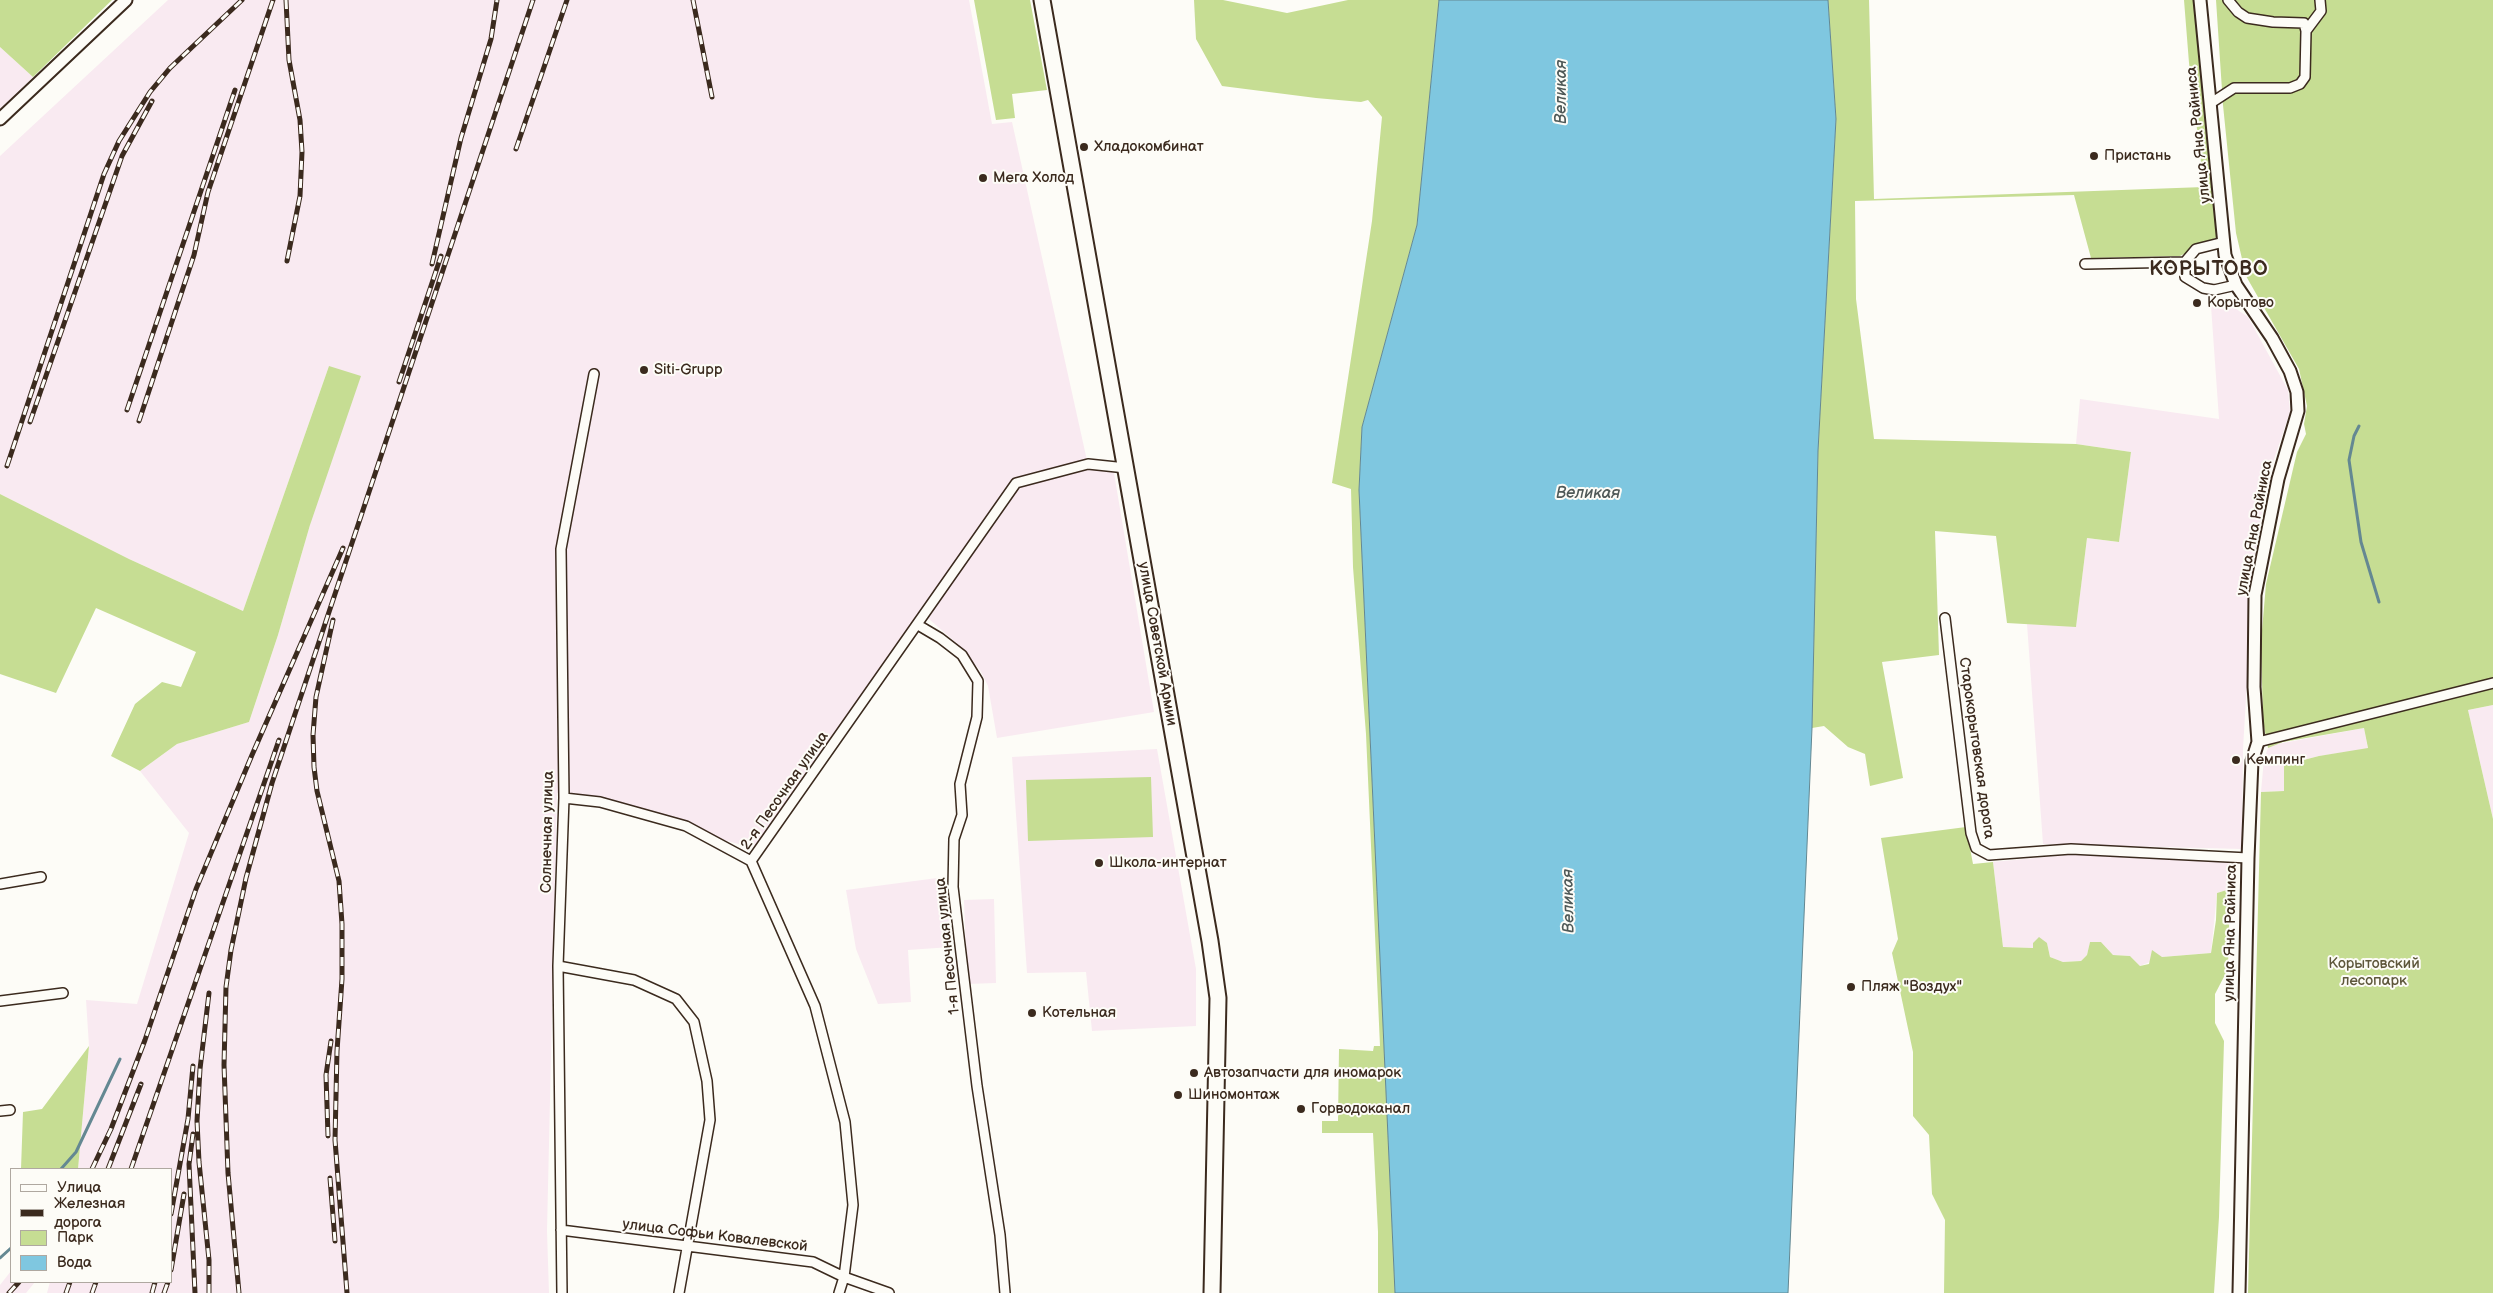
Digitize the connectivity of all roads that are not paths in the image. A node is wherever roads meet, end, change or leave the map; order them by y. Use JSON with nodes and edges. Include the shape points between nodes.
{"nodes":[{"id":1,"x":126,"y":0,"type":"edge"},
{"id":2,"x":1042,"y":0,"type":"edge"},
{"id":3,"x":2200,"y":0,"type":"edge"},
{"id":4,"x":2228,"y":0,"type":"edge"},
{"id":5,"x":2320,"y":0,"type":"edge"},
{"id":6,"x":2306,"y":31,"type":"junction"},
{"id":7,"x":2211,"y":104,"type":"junction"},
{"id":8,"x":0,"y":119,"type":"edge"},
{"id":9,"x":2224,"y":242,"type":"junction"},
{"id":10,"x":2185,"y":262,"type":"junction"},
{"id":11,"x":2085,"y":264,"type":"dead end"},
{"id":12,"x":2236,"y":285,"type":"junction"},
{"id":13,"x":594,"y":374,"type":"dead end"},
{"id":14,"x":1126,"y":468,"type":"junction"},
{"id":15,"x":1945,"y":618,"type":"dead end"},
{"id":16,"x":918,"y":625,"type":"junction"},
{"id":17,"x":2493,"y":683,"type":"edge"},
{"id":18,"x":2258,"y":742,"type":"junction"},
{"id":19,"x":564,"y":798,"type":"junction"},
{"id":20,"x":2248,"y":858,"type":"junction"},
{"id":21,"x":751,"y":861,"type":"junction"},
{"id":22,"x":41,"y":877,"type":"dead end"},
{"id":23,"x":0,"y":884,"type":"edge"},
{"id":24,"x":558,"y":966,"type":"junction"},
{"id":25,"x":62,"y":993,"type":"dead end"},
{"id":26,"x":0,"y":1001,"type":"edge"},
{"id":27,"x":10,"y":1110,"type":"dead end"},
{"id":28,"x":0,"y":1111,"type":"edge"},
{"id":29,"x":561,"y":1230,"type":"junction"},
{"id":30,"x":688,"y":1246,"type":"junction"},
{"id":31,"x":844,"y":1277,"type":"junction"},
{"id":32,"x":562,"y":1293,"type":"edge"},
{"id":33,"x":680,"y":1293,"type":"edge"},
{"id":34,"x":839,"y":1293,"type":"edge"},
{"id":35,"x":889,"y":1293,"type":"edge"},
{"id":36,"x":1005,"y":1293,"type":"edge"},
{"id":37,"x":1212,"y":1293,"type":"edge"},
{"id":38,"x":2239,"y":1293,"type":"edge"}],
"edges":[{"from":1,"to":8,"type":"street"},
{"from":2,"to":14,"type":"main road","name":"улица Советской Армии"},
{"from":3,"to":7,"type":"street","name":"улица Яна Райниса"},
{"from":4,"to":6,"type":"street","via":[[2248,18],[2304,23]]},
{"from":5,"to":6,"type":"street","via":[[2321,11]]},
{"from":6,"to":7,"type":"street","via":[[2305,77],[2300,84],[2290,88],[2234,88]]},
{"from":7,"to":9,"type":"street","name":"улица Яна Райниса"},
{"from":9,"to":10,"type":"street","via":[[2196,249]]},
{"from":9,"to":12,"type":"street","name":"улица Яна Райниса","via":[[2225,255]]},
{"from":10,"to":11,"type":"street"},
{"from":10,"to":12,"type":"street","via":[[2185,278],[2203,288],[2214,290]]},
{"from":12,"to":18,"type":"street","name":"улица Яна Райниса","via":[[2290,371],[2297,392],[2298,411],[2278,479],[2255,595],[2254,687]]},
{"from":13,"to":19,"type":"street","name":"Солнечная улица","via":[[561,549]]},
{"from":14,"to":16,"type":"street","name":"2-я Песочная улица","via":[[1088,464],[1016,483]]},
{"from":14,"to":37,"type":"main road","name":"улица Советской Армии","via":[[1218,998]]},
{"from":15,"to":20,"type":"street","name":"Старокорытовская дорога","via":[[1971,833],[1976,848],[1989,855],[2071,849]]},
{"from":16,"to":21,"type":"street","name":"2-я Песочная улица"},
{"from":16,"to":36,"type":"street","name":"1-я Песочная улица","via":[[962,655],[978,681],[977,717],[960,784],[962,814],[954,839],[953,887]]},
{"from":17,"to":18,"type":"street"},
{"from":18,"to":20,"type":"street","name":"улица Яна Райниса","via":[[2252,760]]},
{"from":19,"to":21,"type":"street","via":[[600,802],[686,826]]},
{"from":19,"to":24,"type":"street","name":"Солнечная улица"},
{"from":20,"to":38,"type":"street","name":"улица Яна Райниса"},
{"from":21,"to":31,"type":"street","name":"2-я Песочная улица","via":[[815,1006],[845,1122],[854,1205]]},
{"from":22,"to":23,"type":"street"},
{"from":24,"to":29,"type":"street","name":"Солнечная улица"},
{"from":24,"to":30,"type":"street","via":[[634,980],[676,999],[694,1022],[707,1081],[710,1120]]},
{"from":25,"to":26,"type":"street"},
{"from":27,"to":28,"type":"street"},
{"from":29,"to":30,"type":"street","name":"улица Софьи Ковалевской"},
{"from":29,"to":32,"type":"street","name":"Солнечная улица"},
{"from":30,"to":31,"type":"street","name":"улица Софьи Ковалевской","via":[[813,1262]]},
{"from":30,"to":33,"type":"street"},
{"from":31,"to":34,"type":"street","name":"2-я Песочная улица"},
{"from":31,"to":35,"type":"street","name":"улица Софьи Ковалевской"}]}
